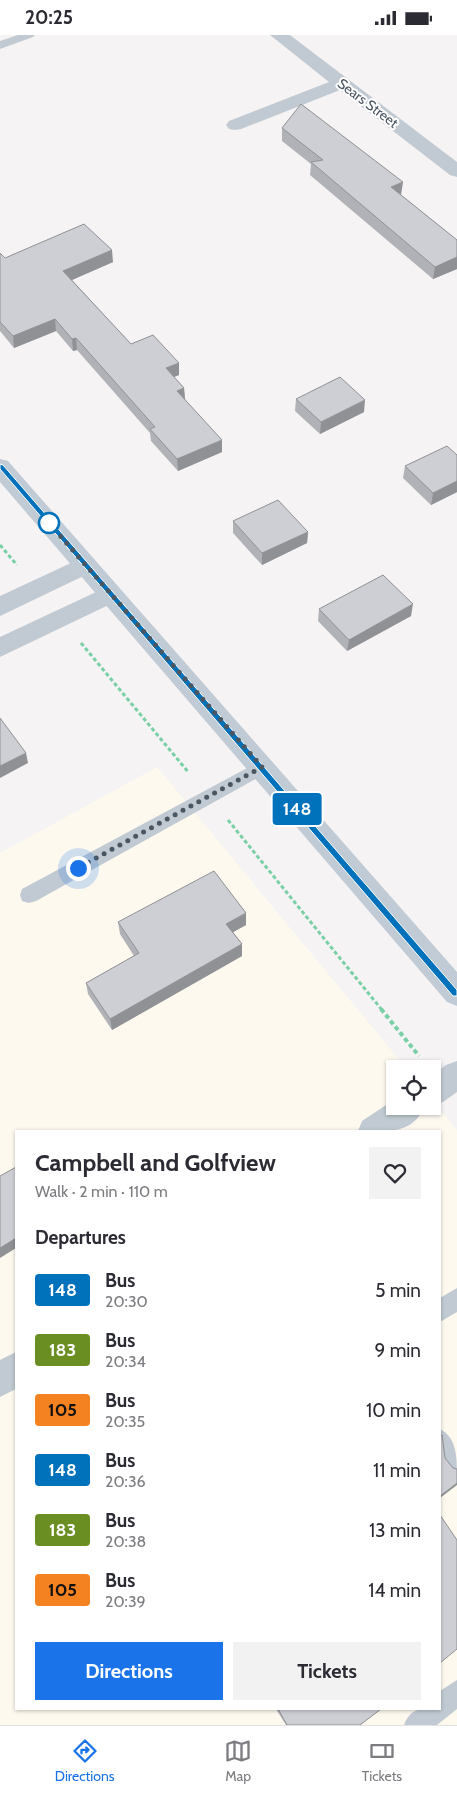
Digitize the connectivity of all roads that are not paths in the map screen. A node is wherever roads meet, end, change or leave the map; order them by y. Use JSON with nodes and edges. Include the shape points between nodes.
{"nodes":[{"id":1,"x":29,"y":35,"type":"edge"},
{"id":2,"x":279,"y":35,"type":"edge"},
{"id":3,"x":0,"y":45,"type":"edge"},
{"id":4,"x":341,"y":83,"type":"junction"},
{"id":5,"x":235,"y":125,"type":"dead end"},
{"id":6,"x":457,"y":171,"type":"edge"},
{"id":7,"x":0,"y":467,"type":"edge"},
{"id":8,"x":86,"y":565,"type":"junction"},
{"id":9,"x":111,"y":594,"type":"junction"},
{"id":10,"x":0,"y":607,"type":"edge"},
{"id":11,"x":0,"y":647,"type":"edge"},
{"id":12,"x":262,"y":767,"type":"junction"},
{"id":13,"x":29,"y":895,"type":"dead end"},
{"id":14,"x":457,"y":993,"type":"edge"},
{"id":15,"x":457,"y":1075,"type":"edge"},
{"id":16,"x":441,"y":1086,"type":"edge"},
{"id":17,"x":397,"y":1115,"type":"edge"},
{"id":18,"x":374,"y":1130,"type":"edge"},
{"id":19,"x":457,"y":1299,"type":"edge"},
{"id":20,"x":441,"y":1310,"type":"edge"},
{"id":21,"x":15,"y":1370,"type":"edge"},
{"id":22,"x":0,"y":1380,"type":"edge"},
{"id":23,"x":441,"y":1442,"type":"edge"},
{"id":24,"x":457,"y":1464,"type":"edge"},
{"id":25,"x":457,"y":1693,"type":"edge"},
{"id":26,"x":441,"y":1706,"type":"edge"},
{"id":27,"x":436,"y":1710,"type":"edge"},
{"id":28,"x":417,"y":1725,"type":"edge"}],
"edges":[{"from":1,"to":3,"type":"lane"},
{"from":2,"to":4,"type":"street","name":"Sears Street"},
{"from":4,"to":5,"type":"street"},
{"from":4,"to":6,"type":"street","name":"Sears Street"},
{"from":7,"to":8,"type":"main road"},
{"from":8,"to":9,"type":"main road"},
{"from":8,"to":10,"type":"street"},
{"from":9,"to":11,"type":"street"},
{"from":9,"to":12,"type":"main road"},
{"from":12,"to":13,"type":"lane"},
{"from":12,"to":14,"type":"main road"},
{"from":15,"to":16,"type":"street"},
{"from":17,"to":18,"type":"street"},
{"from":19,"to":20,"type":"lane"},
{"from":21,"to":22,"type":"street"},
{"from":23,"to":24,"type":"lane"},
{"from":25,"to":26,"type":"lane"},
{"from":27,"to":28,"type":"lane"}]}
